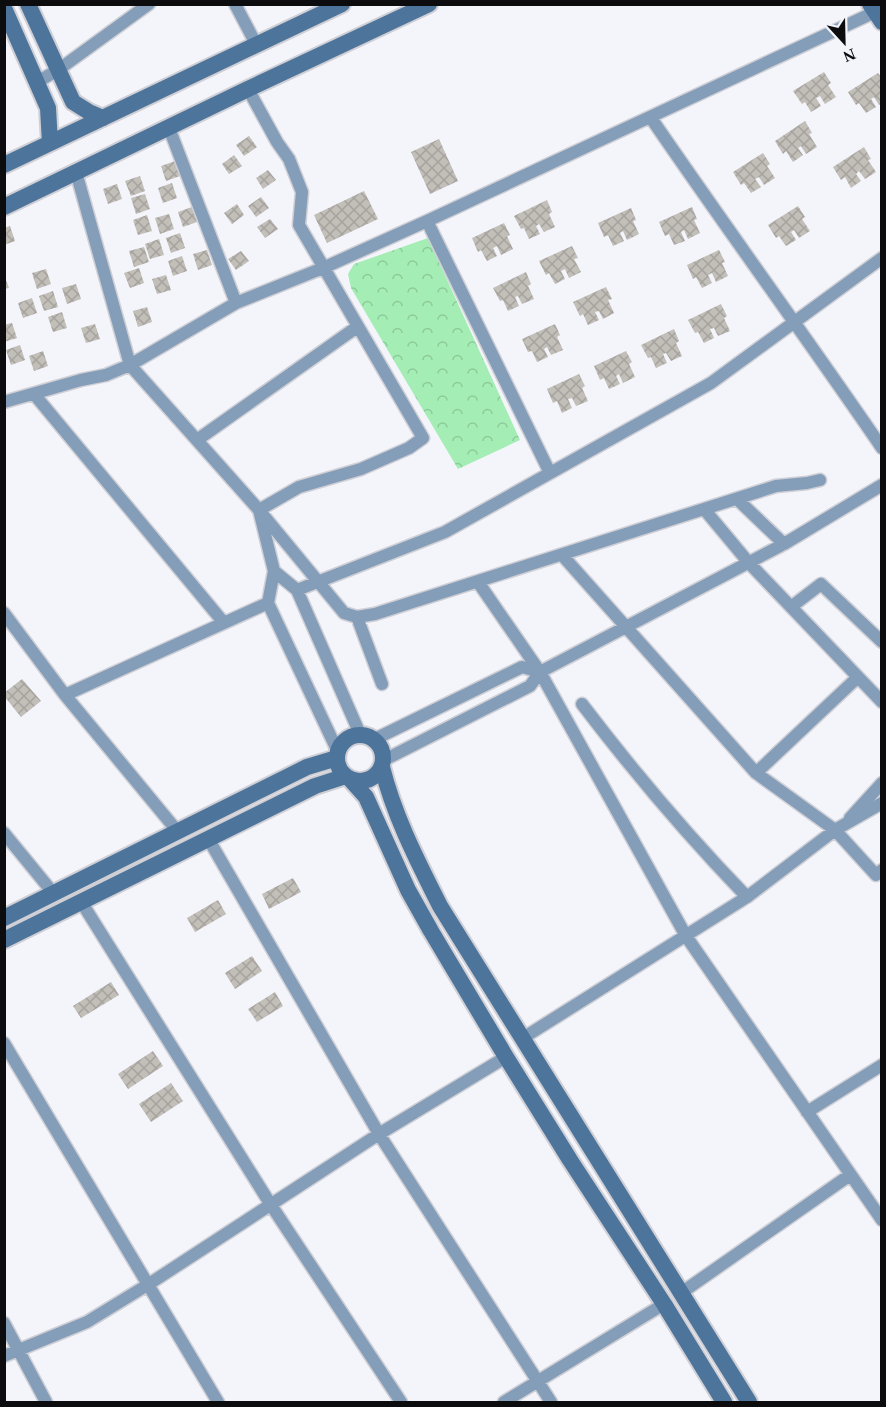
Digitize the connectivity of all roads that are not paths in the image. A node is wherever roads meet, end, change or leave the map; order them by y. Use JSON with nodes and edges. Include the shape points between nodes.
{"nodes":[{"id":1,"x":28,"y":4,"type":"edge"},
{"id":2,"x":149,"y":4,"type":"edge"},
{"id":3,"x":235,"y":4,"type":"edge"},
{"id":4,"x":342,"y":4,"type":"edge"},
{"id":5,"x":429,"y":4,"type":"edge"},
{"id":6,"x":4,"y":8,"type":"edge"},
{"id":7,"x":876,"y":13,"type":"edge"},
{"id":8,"x":256,"y":44,"type":"junction"},
{"id":9,"x":58,"y":70,"type":"junction"},
{"id":10,"x":37,"y":82,"type":"junction"},
{"id":11,"x":248,"y":88,"type":"junction"},
{"id":12,"x":103,"y":118,"type":"junction"},
{"id":13,"x":651,"y":118,"type":"junction"},
{"id":14,"x":169,"y":128,"type":"junction"},
{"id":15,"x":50,"y":143,"type":"junction"},
{"id":16,"x":4,"y":165,"type":"edge"},
{"id":17,"x":76,"y":172,"type":"junction"},
{"id":18,"x":4,"y":207,"type":"edge"},
{"id":19,"x":428,"y":221,"type":"junction"},
{"id":20,"x":882,"y":258,"type":"edge"},
{"id":21,"x":323,"y":268,"type":"junction"},
{"id":22,"x":236,"y":303,"type":"junction"},
{"id":23,"x":796,"y":322,"type":"junction"},
{"id":24,"x":357,"y":327,"type":"junction"},
{"id":25,"x":130,"y":366,"type":"junction"},
{"id":26,"x":34,"y":394,"type":"junction"},
{"id":27,"x":4,"y":402,"type":"edge"},
{"id":28,"x":197,"y":440,"type":"junction"},
{"id":29,"x":882,"y":448,"type":"edge"},
{"id":30,"x":550,"y":473,"type":"junction"},
{"id":31,"x":820,"y":480,"type":"dead end"},
{"id":32,"x":882,"y":485,"type":"edge"},
{"id":33,"x":737,"y":498,"type":"junction"},
{"id":34,"x":704,"y":509,"type":"junction"},
{"id":35,"x":259,"y":510,"type":"junction"},
{"id":36,"x":784,"y":544,"type":"junction"},
{"id":37,"x":562,"y":555,"type":"junction"},
{"id":38,"x":749,"y":562,"type":"junction"},
{"id":39,"x":274,"y":571,"type":"junction"},
{"id":40,"x":319,"y":582,"type":"junction"},
{"id":41,"x":478,"y":582,"type":"junction"},
{"id":42,"x":297,"y":590,"type":"junction"},
{"id":43,"x":268,"y":603,"type":"junction"},
{"id":44,"x":792,"y":607,"type":"junction"},
{"id":45,"x":4,"y":613,"type":"edge"},
{"id":46,"x":357,"y":617,"type":"junction"},
{"id":47,"x":224,"y":623,"type":"junction"},
{"id":48,"x":626,"y":627,"type":"junction"},
{"id":49,"x":882,"y":642,"type":"edge"},
{"id":50,"x":540,"y":672,"type":"junction"},
{"id":51,"x":858,"y":677,"type":"junction"},
{"id":52,"x":382,"y":684,"type":"dead end"},
{"id":53,"x":65,"y":695,"type":"junction"},
{"id":54,"x":882,"y":702,"type":"edge"},
{"id":55,"x":582,"y":704,"type":"dead end"},
{"id":56,"x":367,"y":737,"type":"junction"},
{"id":57,"x":338,"y":755,"type":"junction"},
{"id":58,"x":383,"y":764,"type":"junction"},
{"id":59,"x":756,"y":773,"type":"junction"},
{"id":60,"x":347,"y":777,"type":"junction"},
{"id":61,"x":882,"y":783,"type":"edge"},
{"id":62,"x":882,"y":803,"type":"edge"},
{"id":63,"x":839,"y":828,"type":"junction"},
{"id":64,"x":178,"y":832,"type":"junction"},
{"id":65,"x":4,"y":833,"type":"edge"},
{"id":66,"x":209,"y":840,"type":"junction"},
{"id":67,"x":880,"y":876,"type":"edge"},
{"id":68,"x":54,"y":894,"type":"junction"},
{"id":69,"x":747,"y":897,"type":"junction"},
{"id":70,"x":82,"y":903,"type":"junction"},
{"id":71,"x":4,"y":918,"type":"edge"},
{"id":72,"x":686,"y":936,"type":"junction"},
{"id":73,"x":4,"y":940,"type":"edge"},
{"id":74,"x":523,"y":1038,"type":"junction"},
{"id":75,"x":4,"y":1043,"type":"edge"},
{"id":76,"x":506,"y":1057,"type":"junction"},
{"id":77,"x":882,"y":1065,"type":"edge"},
{"id":78,"x":807,"y":1112,"type":"junction"},
{"id":79,"x":379,"y":1134,"type":"junction"},
{"id":80,"x":850,"y":1175,"type":"junction"},
{"id":81,"x":271,"y":1205,"type":"junction"},
{"id":82,"x":881,"y":1217,"type":"edge"},
{"id":83,"x":149,"y":1284,"type":"junction"},
{"id":84,"x":681,"y":1293,"type":"junction"},
{"id":85,"x":664,"y":1304,"type":"junction"},
{"id":86,"x":4,"y":1323,"type":"edge"},
{"id":87,"x":19,"y":1350,"type":"junction"},
{"id":88,"x":4,"y":1356,"type":"edge"},
{"id":89,"x":536,"y":1382,"type":"junction"},
{"id":90,"x":46,"y":1402,"type":"edge"},
{"id":91,"x":218,"y":1402,"type":"edge"},
{"id":92,"x":401,"y":1402,"type":"edge"},
{"id":93,"x":504,"y":1402,"type":"edge"},
{"id":94,"x":551,"y":1402,"type":"edge"},
{"id":95,"x":724,"y":1402,"type":"edge"},
{"id":96,"x":749,"y":1402,"type":"edge"}],
"edges":[{"from":1,"to":9,"type":"street"},
{"from":2,"to":9,"type":"street"},
{"from":3,"to":8,"type":"street"},
{"from":4,"to":8,"type":"street"},
{"from":5,"to":11,"type":"street"},
{"from":6,"to":10,"type":"street"},
{"from":7,"to":13,"type":"street"},
{"from":8,"to":12,"type":"street"},
{"from":9,"to":10,"type":"street"},
{"from":9,"to":12,"type":"street","via":[[73,102]]},
{"from":10,"to":15,"type":"street","via":[[48,108]]},
{"from":11,"to":14,"type":"street"},
{"from":11,"to":21,"type":"street","via":[[289,159],[302,192],[299,225]]},
{"from":12,"to":15,"type":"street"},
{"from":13,"to":19,"type":"street"},
{"from":13,"to":23,"type":"street","via":[[729,233]]},
{"from":14,"to":17,"type":"street"},
{"from":14,"to":22,"type":"street"},
{"from":15,"to":16,"type":"street"},
{"from":17,"to":18,"type":"street"},
{"from":17,"to":25,"type":"street"},
{"from":19,"to":21,"type":"street"},
{"from":19,"to":30,"type":"street"},
{"from":20,"to":23,"type":"street"},
{"from":21,"to":22,"type":"street"},
{"from":21,"to":24,"type":"street"},
{"from":22,"to":25,"type":"street"},
{"from":23,"to":29,"type":"street"},
{"from":23,"to":30,"type":"street","via":[[711,383]]},
{"from":24,"to":28,"type":"street"},
{"from":24,"to":35,"type":"street","via":[[423,438],[361,469],[299,487]]},
{"from":25,"to":26,"type":"street"},
{"from":25,"to":28,"type":"street"},
{"from":26,"to":27,"type":"street"},
{"from":26,"to":47,"type":"street"},
{"from":28,"to":35,"type":"street"},
{"from":30,"to":40,"type":"street","via":[[445,532]]},
{"from":31,"to":33,"type":"street","via":[[776,486]]},
{"from":32,"to":36,"type":"street"},
{"from":33,"to":34,"type":"street"},
{"from":33,"to":36,"type":"street"},
{"from":34,"to":37,"type":"street"},
{"from":34,"to":38,"type":"street"},
{"from":35,"to":39,"type":"street"},
{"from":35,"to":40,"type":"street"},
{"from":36,"to":38,"type":"street"},
{"from":37,"to":41,"type":"street"},
{"from":37,"to":48,"type":"street"},
{"from":38,"to":44,"type":"street"},
{"from":38,"to":48,"type":"street"},
{"from":39,"to":42,"type":"street"},
{"from":39,"to":43,"type":"street"},
{"from":40,"to":42,"type":"street"},
{"from":40,"to":46,"type":"street","via":[[344,613]]},
{"from":41,"to":46,"type":"street"},
{"from":41,"to":50,"type":"street"},
{"from":42,"to":56,"type":"street"},
{"from":43,"to":47,"type":"street"},
{"from":43,"to":57,"type":"street"},
{"from":44,"to":49,"type":"street","via":[[821,584]]},
{"from":44,"to":51,"type":"street"},
{"from":45,"to":53,"type":"street"},
{"from":46,"to":52,"type":"street"},
{"from":47,"to":53,"type":"street"},
{"from":48,"to":50,"type":"street"},
{"from":48,"to":59,"type":"street"},
{"from":50,"to":56,"type":"street","via":[[522,667]]},
{"from":50,"to":58,"type":"street","via":[[530,686]]},
{"from":50,"to":72,"type":"street"},
{"from":51,"to":54,"type":"street"},
{"from":51,"to":59,"type":"street"},
{"from":53,"to":64,"type":"street"},
{"from":55,"to":69,"type":"street","via":[[621,755]]},
{"from":56,"to":57,"type":"street","via":[[346,739]]},
{"from":56,"to":58,"type":"street","via":[[380,745]]},
{"from":57,"to":60,"type":"street","via":[[339,767]]},
{"from":57,"to":64,"type":"street"},
{"from":58,"to":60,"type":"street","via":[[371,778],[356,781]]},
{"from":58,"to":74,"type":"street","via":[[386,784],[440,906]]},
{"from":59,"to":63,"type":"street"},
{"from":60,"to":66,"type":"street","via":[[315,786]]},
{"from":60,"to":76,"type":"street","via":[[366,797],[408,890]]},
{"from":61,"to":63,"type":"street"},
{"from":62,"to":63,"type":"street"},
{"from":63,"to":67,"type":"street"},
{"from":63,"to":69,"type":"street"},
{"from":64,"to":68,"type":"street"},
{"from":65,"to":68,"type":"street"},
{"from":66,"to":70,"type":"street"},
{"from":66,"to":79,"type":"street"},
{"from":68,"to":71,"type":"street"},
{"from":69,"to":72,"type":"street"},
{"from":70,"to":73,"type":"street"},
{"from":70,"to":81,"type":"street"},
{"from":72,"to":74,"type":"street"},
{"from":72,"to":78,"type":"street"},
{"from":74,"to":84,"type":"street"},
{"from":75,"to":83,"type":"street"},
{"from":76,"to":79,"type":"street"},
{"from":76,"to":85,"type":"street"},
{"from":77,"to":78,"type":"street"},
{"from":78,"to":80,"type":"street"},
{"from":79,"to":81,"type":"street"},
{"from":79,"to":89,"type":"street"},
{"from":80,"to":82,"type":"street"},
{"from":80,"to":84,"type":"street"},
{"from":81,"to":83,"type":"street"},
{"from":81,"to":92,"type":"street"},
{"from":83,"to":87,"type":"street","via":[[87,1322]]},
{"from":83,"to":91,"type":"street"},
{"from":84,"to":96,"type":"street"},
{"from":85,"to":89,"type":"street"},
{"from":85,"to":95,"type":"street"},
{"from":86,"to":87,"type":"street"},
{"from":87,"to":88,"type":"street"},
{"from":87,"to":90,"type":"street"},
{"from":89,"to":93,"type":"street"},
{"from":89,"to":94,"type":"street"}]}
